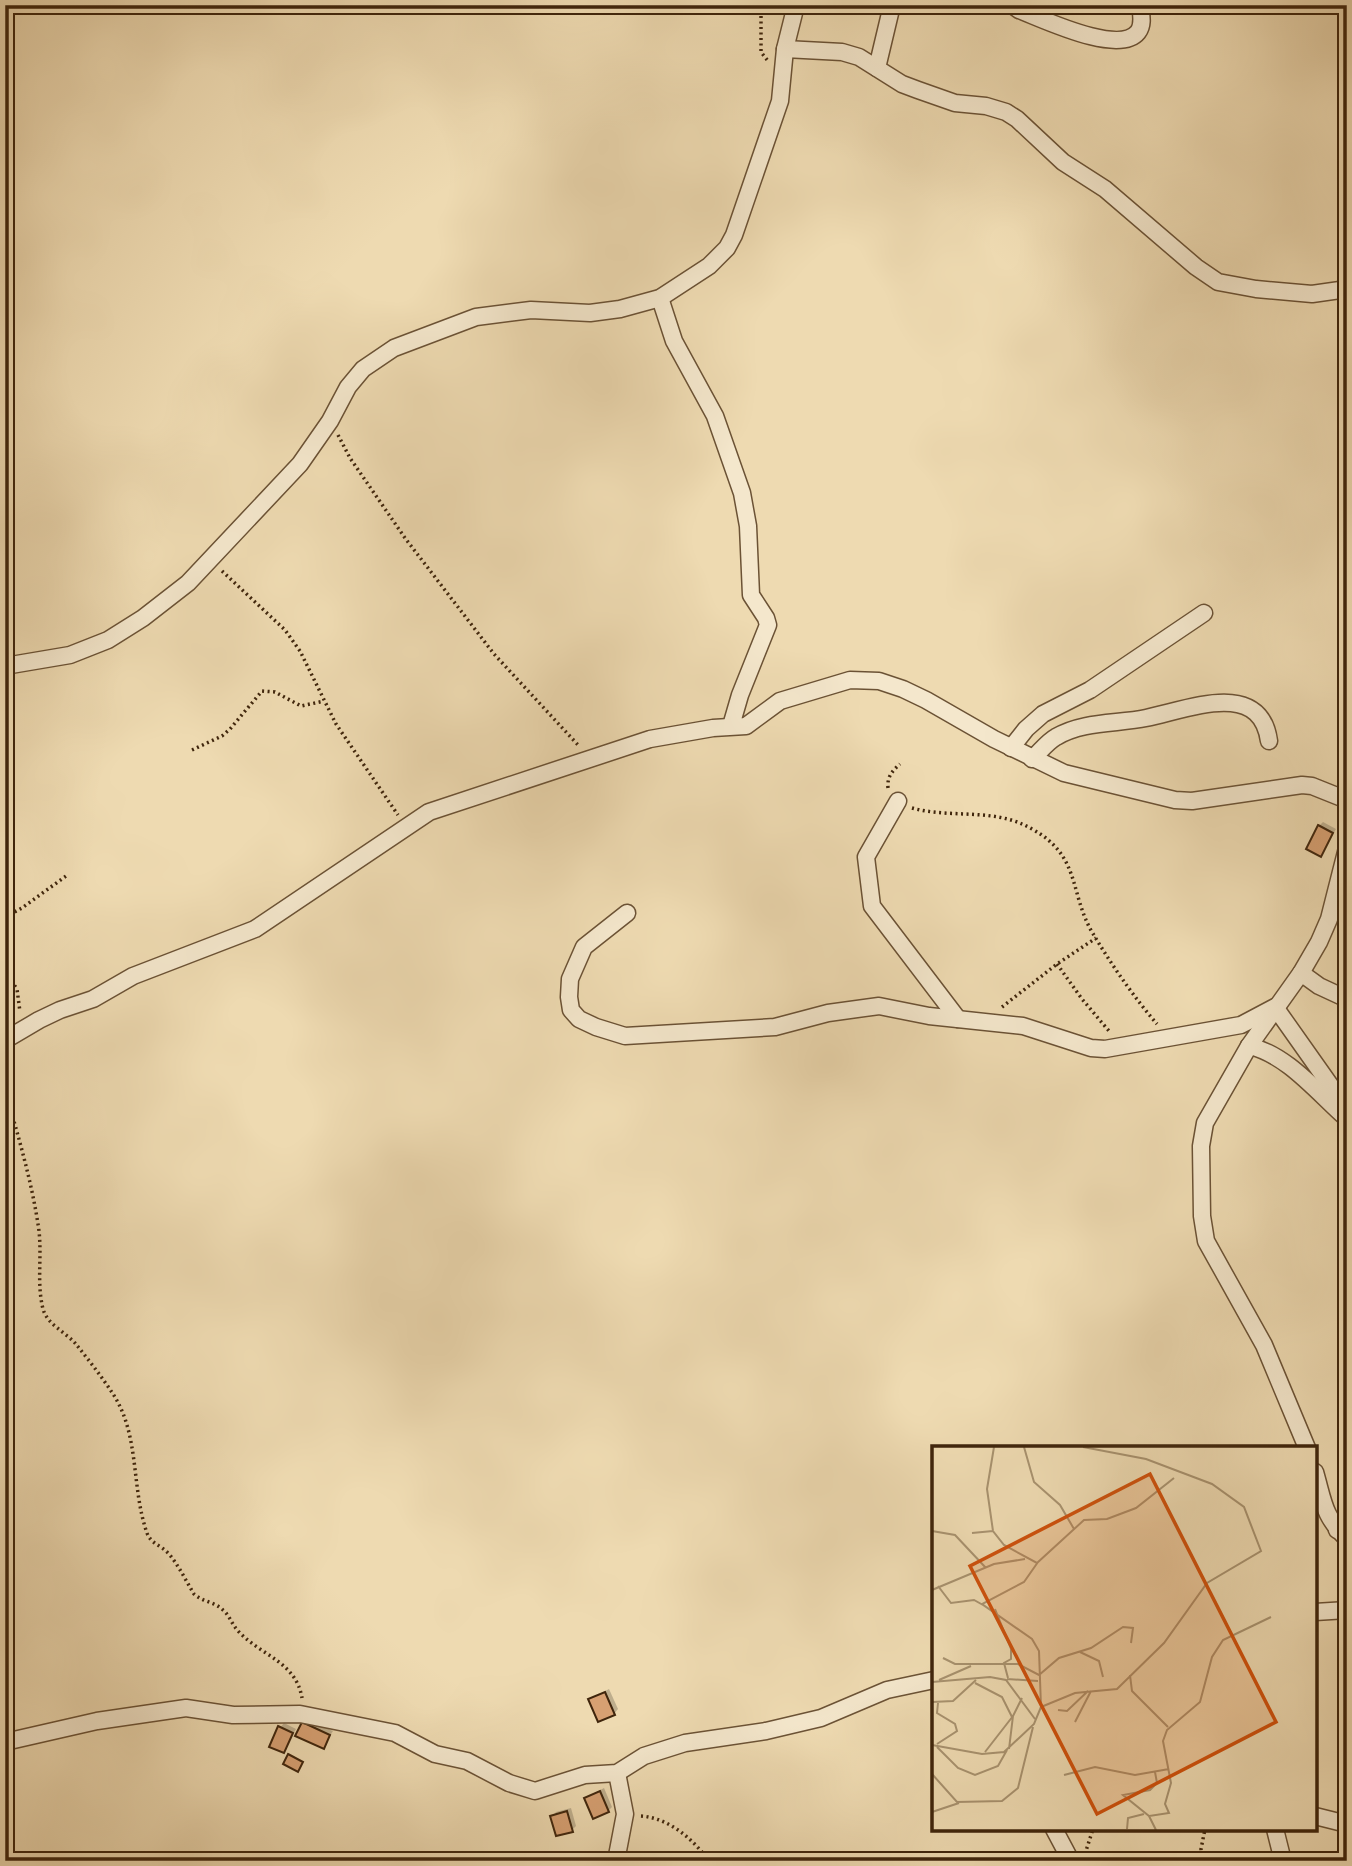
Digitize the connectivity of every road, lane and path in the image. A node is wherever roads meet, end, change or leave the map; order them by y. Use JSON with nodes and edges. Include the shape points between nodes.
{"nodes":[{"id":1,"x":761,"y":5,"type":"edge"},
{"id":2,"x":796,"y":5,"type":"edge"},
{"id":3,"x":892,"y":5,"type":"edge"},
{"id":4,"x":1012,"y":5,"type":"edge"},
{"id":5,"x":1140,"y":5,"type":"edge"},
{"id":6,"x":784,"y":55,"type":"junction"},
{"id":7,"x":877,"y":68,"type":"junction"},
{"id":8,"x":1347,"y":289,"type":"edge"},
{"id":9,"x":660,"y":298,"type":"junction"},
{"id":10,"x":330,"y":421,"type":"junction"},
{"id":11,"x":210,"y":560,"type":"junction"},
{"id":12,"x":1204,"y":613,"type":"dead end"},
{"id":13,"x":5,"y":666,"type":"edge"},
{"id":14,"x":324,"y":701,"type":"junction"},
{"id":15,"x":731,"y":726,"type":"junction"},
{"id":16,"x":1269,"y":741,"type":"dead end"},
{"id":17,"x":1011,"y":748,"type":"junction"},
{"id":18,"x":192,"y":750,"type":"dead end"},
{"id":19,"x":591,"y":759,"type":"junction"},
{"id":20,"x":1032,"y":759,"type":"junction"},
{"id":21,"x":900,"y":764,"type":"dead end"},
{"id":22,"x":1347,"y":800,"type":"edge"},
{"id":23,"x":898,"y":801,"type":"junction"},
{"id":24,"x":406,"y":828,"type":"junction"},
{"id":25,"x":1347,"y":848,"type":"edge"},
{"id":26,"x":66,"y":876,"type":"dead end"},
{"id":27,"x":628,"y":912,"type":"dead end"},
{"id":28,"x":5,"y":917,"type":"edge"},
{"id":29,"x":1096,"y":938,"type":"junction"},
{"id":30,"x":1057,"y":964,"type":"junction"},
{"id":31,"x":5,"y":972,"type":"edge"},
{"id":32,"x":1301,"y":973,"type":"junction"},
{"id":33,"x":1347,"y":999,"type":"edge"},
{"id":34,"x":1275,"y":1007,"type":"junction"},
{"id":35,"x":958,"y":1019,"type":"junction"},
{"id":36,"x":983,"y":1022,"type":"junction"},
{"id":37,"x":11,"y":1037,"type":"edge"},
{"id":38,"x":1167,"y":1037,"type":"junction"},
{"id":39,"x":1122,"y":1046,"type":"junction"},
{"id":40,"x":1249,"y":1046,"type":"junction"},
{"id":41,"x":5,"y":1090,"type":"edge"},
{"id":42,"x":1347,"y":1109,"type":"edge"},
{"id":43,"x":1347,"y":1119,"type":"edge"},
{"id":44,"x":1306,"y":1446,"type":"edge"},
{"id":45,"x":1317,"y":1481,"type":"edge"},
{"id":46,"x":1347,"y":1512,"type":"edge"},
{"id":47,"x":1342,"y":1534,"type":"edge"},
{"id":48,"x":1347,"y":1610,"type":"edge"},
{"id":49,"x":1317,"y":1612,"type":"edge"},
{"id":50,"x":932,"y":1680,"type":"edge"},
{"id":51,"x":319,"y":1718,"type":"junction"},
{"id":52,"x":5,"y":1742,"type":"edge"},
{"id":53,"x":617,"y":1773,"type":"junction"},
{"id":54,"x":625,"y":1814,"type":"junction"},
{"id":55,"x":1317,"y":1816,"type":"edge"},
{"id":56,"x":1347,"y":1824,"type":"edge"},
{"id":57,"x":1055,"y":1831,"type":"edge"},
{"id":58,"x":1092,"y":1831,"type":"edge"},
{"id":59,"x":1205,"y":1831,"type":"edge"},
{"id":60,"x":1276,"y":1831,"type":"edge"},
{"id":61,"x":616,"y":1861,"type":"edge"},
{"id":62,"x":709,"y":1861,"type":"edge"},
{"id":63,"x":1071,"y":1861,"type":"edge"},
{"id":64,"x":1082,"y":1861,"type":"edge"},
{"id":65,"x":1202,"y":1861,"type":"edge"},
{"id":66,"x":1283,"y":1861,"type":"edge"}],
"edges":[{"from":1,"to":6,"type":"path","via":[[761,52],[772,63]]},
{"from":2,"to":6,"type":"street"},
{"from":3,"to":7,"type":"street"},
{"from":4,"to":5,"type":"street","via":[[1089,36],[1117,41],[1139,31]]},
{"from":6,"to":7,"type":"street","via":[[842,52]]},
{"from":6,"to":9,"type":"street","via":[[780,101],[771,133],[727,248],[709,266]]},
{"from":7,"to":8,"type":"street","via":[[918,90],[1017,118],[1063,162],[1105,189],[1218,282],[1312,294]]},
{"from":9,"to":10,"type":"street","via":[[590,313],[531,310],[476,317],[394,348],[363,369]]},
{"from":9,"to":15,"type":"street","via":[[674,341],[715,416],[742,492],[751,594],[768,625]]},
{"from":10,"to":11,"type":"street","via":[[300,464]]},
{"from":10,"to":19,"type":"path","via":[[405,538],[494,654]]},
{"from":11,"to":13,"type":"street","via":[[188,583],[108,640],[70,655]]},
{"from":11,"to":14,"type":"path","via":[[285,630]]},
{"from":12,"to":17,"type":"street","via":[[1090,690],[1044,714]]},
{"from":14,"to":18,"type":"path","via":[[301,706],[275,692],[262,691],[222,736]]},
{"from":14,"to":24,"type":"path"},
{"from":15,"to":17,"type":"street","via":[[747,726],[794,695],[850,680],[879,681],[926,699]]},
{"from":15,"to":19,"type":"street","via":[[672,734]]},
{"from":16,"to":20,"type":"street","via":[[1267,725],[1256,710],[1221,703],[1073,730],[1055,737]]},
{"from":17,"to":20,"type":"street"},
{"from":19,"to":24,"type":"street","via":[[429,812]]},
{"from":20,"to":22,"type":"street","via":[[1064,773],[1175,800],[1302,785]]},
{"from":21,"to":23,"type":"path","via":[[892,770],[888,786]]},
{"from":23,"to":29,"type":"path","via":[[921,811],[970,813],[1032,828],[1064,856]]},
{"from":23,"to":35,"type":"street","via":[[866,857],[872,906]]},
{"from":24,"to":37,"type":"street","via":[[255,929],[133,976]]},
{"from":25,"to":32,"type":"street","via":[[1329,919]]},
{"from":26,"to":28,"type":"path"},
{"from":27,"to":35,"type":"street","via":[[584,947],[570,979],[571,1010],[579,1020],[596,1027],[625,1036],[775,1027],[880,1006]]},
{"from":29,"to":30,"type":"path"},
{"from":29,"to":38,"type":"path"},
{"from":30,"to":36,"type":"path"},
{"from":30,"to":39,"type":"path"},
{"from":31,"to":37,"type":"path","via":[[17,989],[20,1011]]},
{"from":32,"to":33,"type":"street"},
{"from":32,"to":34,"type":"street"},
{"from":34,"to":38,"type":"street","via":[[1241,1024]]},
{"from":34,"to":40,"type":"street"},
{"from":34,"to":42,"type":"street"},
{"from":35,"to":36,"type":"street"},
{"from":36,"to":39,"type":"street","via":[[1023,1026],[1091,1048]]},
{"from":38,"to":39,"type":"street"},
{"from":40,"to":43,"type":"street","via":[[1280,1059]]},
{"from":40,"to":44,"type":"street","via":[[1205,1123],[1202,1216],[1206,1241],[1264,1345]]},
{"from":41,"to":51,"type":"path","via":[[38,1224],[43,1311],[115,1397],[133,1449],[151,1542],[167,1552],[200,1600],[220,1607],[240,1634],[289,1670],[306,1706]]},
{"from":45,"to":47,"type":"street","via":[[1323,1508]]},
{"from":46,"to":47,"type":"street"},
{"from":48,"to":49,"type":"street"},
{"from":50,"to":53,"type":"street","via":[[887,1690],[821,1718],[685,1742],[644,1756]]},
{"from":51,"to":52,"type":"street","via":[[233,1715],[186,1707]]},
{"from":51,"to":53,"type":"street","via":[[395,1733],[525,1790],[585,1775]]},
{"from":53,"to":54,"type":"street"},
{"from":54,"to":61,"type":"street"},
{"from":54,"to":62,"type":"path","via":[[657,1818],[694,1841]]},
{"from":55,"to":56,"type":"street"},
{"from":57,"to":63,"type":"street"},
{"from":58,"to":64,"type":"path"},
{"from":59,"to":65,"type":"path"},
{"from":60,"to":66,"type":"street"}]}
